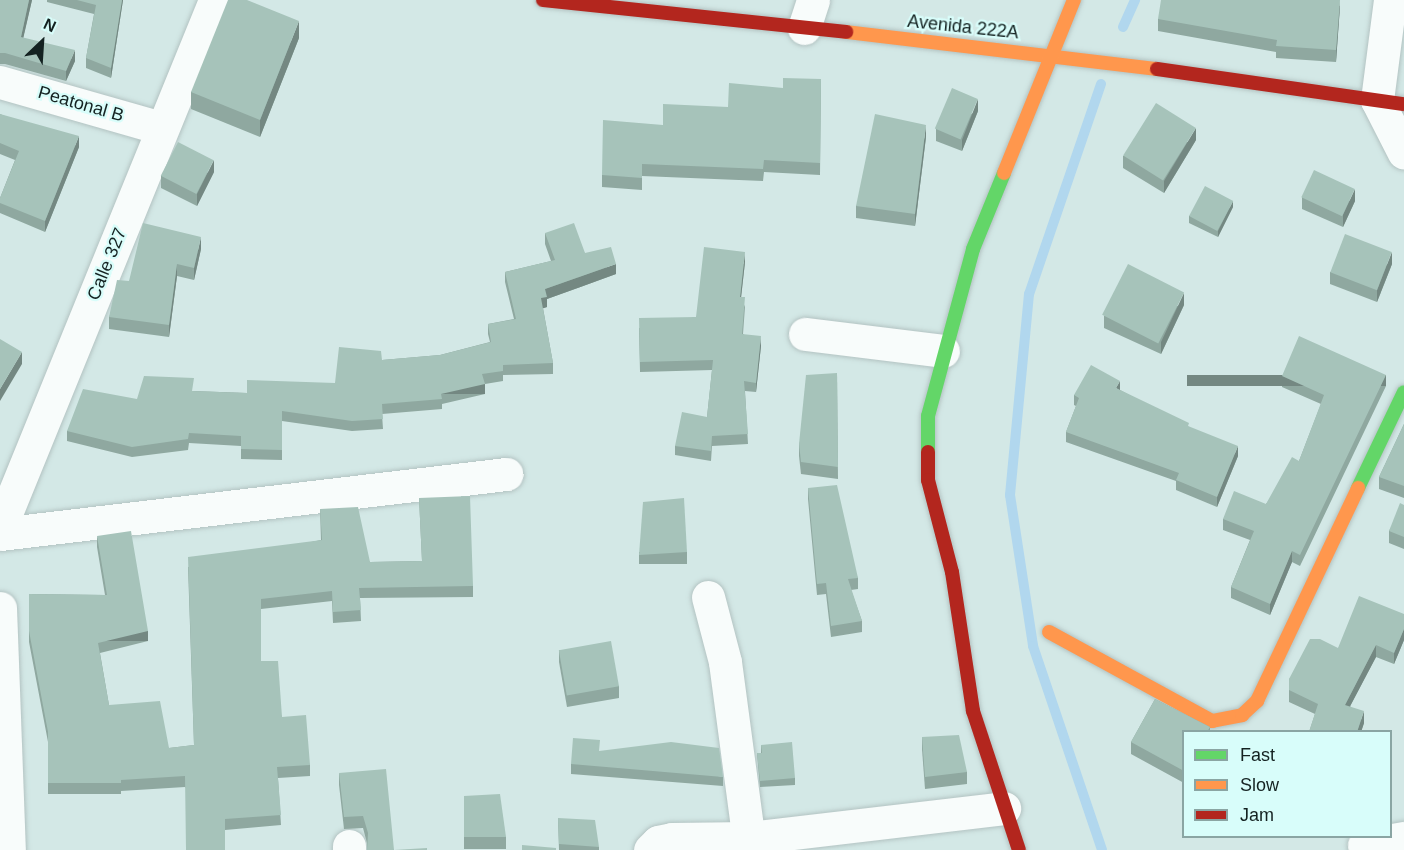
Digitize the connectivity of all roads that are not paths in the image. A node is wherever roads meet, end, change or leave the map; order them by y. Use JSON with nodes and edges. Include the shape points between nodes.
{"nodes":[{"id":1,"x":215,"y":0,"type":"edge"},
{"id":2,"x":543,"y":0,"type":"edge"},
{"id":3,"x":1074,"y":0,"type":"edge"},
{"id":4,"x":1390,"y":0,"type":"edge"},
{"id":5,"x":809,"y":14,"type":"edge"},
{"id":6,"x":1051,"y":54,"type":"junction"},
{"id":7,"x":0,"y":81,"type":"edge"},
{"id":8,"x":1390,"y":102,"type":"edge"},
{"id":9,"x":162,"y":128,"type":"junction"},
{"id":10,"x":1404,"y":153,"type":"edge"},
{"id":11,"x":806,"y":334,"type":"dead end"},
{"id":12,"x":943,"y":351,"type":"junction"},
{"id":13,"x":1404,"y":392,"type":"edge"},
{"id":14,"x":506,"y":474,"type":"dead end"},
{"id":15,"x":0,"y":528,"type":"edge"},
{"id":16,"x":0,"y":534,"type":"edge"},
{"id":17,"x":708,"y":597,"type":"dead end"},
{"id":18,"x":0,"y":608,"type":"edge"},
{"id":19,"x":1049,"y":632,"type":"dead end"},
{"id":20,"x":1004,"y":808,"type":"junction"},
{"id":21,"x":1404,"y":838,"type":"edge"},
{"id":22,"x":750,"y":844,"type":"edge"},
{"id":23,"x":1364,"y":845,"type":"dead end"},
{"id":24,"x":9,"y":850,"type":"edge"},
{"id":25,"x":650,"y":850,"type":"edge"},
{"id":26,"x":1019,"y":850,"type":"edge"}],
"edges":[{"from":1,"to":9,"type":"street","name":"Calle 327"},
{"from":2,"to":5,"type":"street","name":"Avenida 222A"},
{"from":3,"to":6,"type":"street"},
{"from":4,"to":8,"type":"street"},
{"from":5,"to":6,"type":"street","name":"Avenida 222A"},
{"from":6,"to":8,"type":"street","name":"Avenida 222A"},
{"from":6,"to":12,"type":"street","via":[[973,249]]},
{"from":7,"to":9,"type":"street","name":"Peatonal B"},
{"from":8,"to":10,"type":"street"},
{"from":9,"to":15,"type":"street","name":"Calle 327"},
{"from":11,"to":12,"type":"street"},
{"from":12,"to":20,"type":"street","via":[[928,416],[928,480],[952,572],[973,711]]},
{"from":13,"to":19,"type":"street","via":[[1257,701],[1242,715],[1212,721]]},
{"from":14,"to":16,"type":"street"},
{"from":17,"to":22,"type":"street","via":[[725,662]]},
{"from":18,"to":24,"type":"street"},
{"from":20,"to":22,"type":"street"},
{"from":20,"to":26,"type":"street"},
{"from":21,"to":23,"type":"street"},
{"from":22,"to":25,"type":"street","via":[[672,839],[658,842]]}]}
